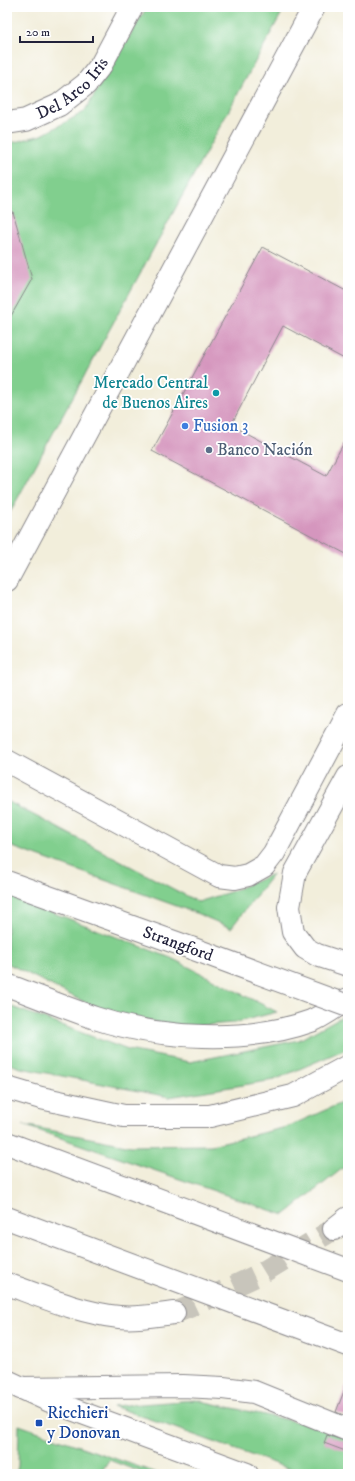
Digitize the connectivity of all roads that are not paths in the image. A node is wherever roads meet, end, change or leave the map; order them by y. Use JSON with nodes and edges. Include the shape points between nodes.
{"nodes":[{"id":1,"x":132,"y":7,"type":"edge"},
{"id":2,"x":314,"y":7,"type":"edge"},
{"id":3,"x":17,"y":122,"type":"edge"},
{"id":4,"x":7,"y":580,"type":"edge"},
{"id":5,"x":348,"y":714,"type":"edge"},
{"id":6,"x":7,"y":761,"type":"edge"},
{"id":7,"x":348,"y":777,"type":"edge"},
{"id":8,"x":7,"y":882,"type":"edge"},
{"id":9,"x":348,"y":965,"type":"edge"},
{"id":10,"x":7,"y":985,"type":"edge"},
{"id":11,"x":348,"y":999,"type":"edge"},
{"id":12,"x":348,"y":1006,"type":"edge"},
{"id":13,"x":348,"y":1066,"type":"edge"},
{"id":14,"x":7,"y":1088,"type":"edge"},
{"id":15,"x":7,"y":1143,"type":"edge"},
{"id":16,"x":7,"y":1218,"type":"edge"},
{"id":17,"x":348,"y":1270,"type":"edge"},
{"id":18,"x":7,"y":1284,"type":"edge"},
{"id":19,"x":174,"y":1313,"type":"tunnel mouth"},
{"id":20,"x":348,"y":1345,"type":"edge"},
{"id":21,"x":13,"y":1384,"type":"edge"},
{"id":22,"x":348,"y":1430,"type":"edge"},
{"id":23,"x":247,"y":1474,"type":"edge"}],
"edges":[{"from":1,"to":3,"type":"main road","name":"Del Arco Iris","via":[[101,65],[86,84],[59,106]]},
{"from":2,"to":4,"type":"main road"},
{"from":5,"to":6,"type":"main road","via":[[274,853],[264,866],[248,875],[235,878],[219,876]]},
{"from":7,"to":9,"type":"main road","via":[[295,873],[288,907],[293,932],[305,948],[316,955]]},
{"from":8,"to":12,"type":"main road","name":"Strangford","bridge":true},
{"from":10,"to":11,"type":"main road","via":[[96,1018],[140,1030],[177,1035],[231,1036],[274,1031],[312,1020]]},
{"from":13,"to":14,"type":"main road","via":[[292,1096],[210,1116],[124,1116]]},
{"from":15,"to":17,"type":"main road"},
{"from":16,"to":20,"type":"main road"},
{"from":18,"to":19,"type":"main road","via":[[43,1298],[120,1317]]},
{"from":21,"to":22,"type":"main road","via":[[183,1386],[254,1392]]},
{"from":21,"to":23,"type":"main road","via":[[64,1406]]}]}
